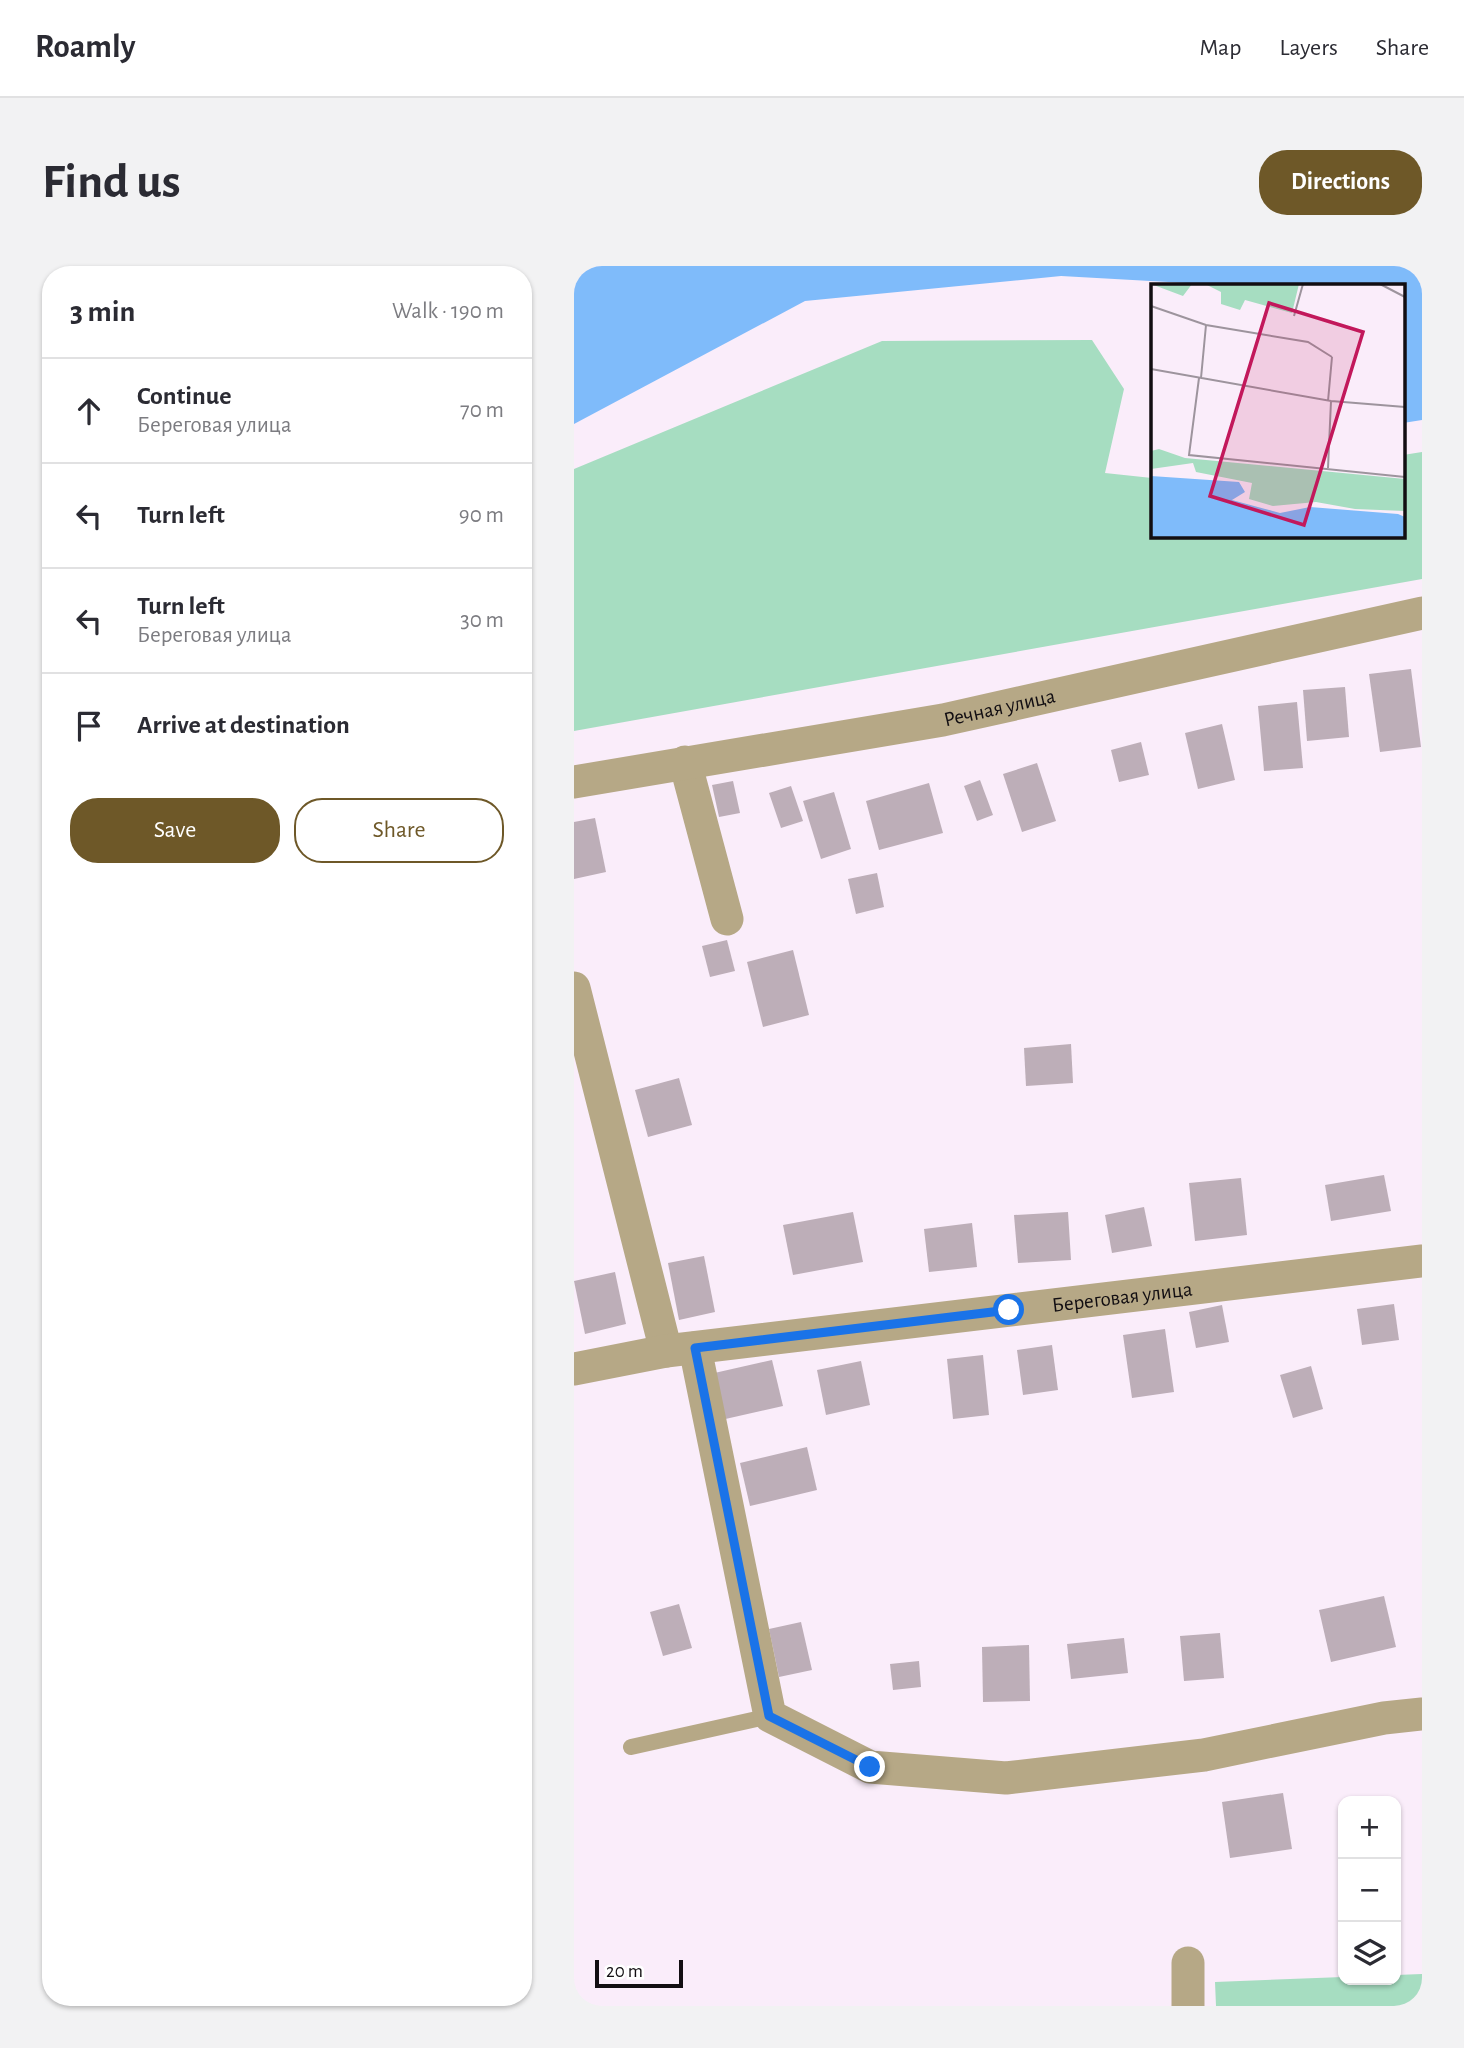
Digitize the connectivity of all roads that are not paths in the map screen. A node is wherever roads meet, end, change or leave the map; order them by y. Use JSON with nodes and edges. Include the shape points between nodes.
{"nodes":[{"id":1,"x":1422,"y":613,"type":"edge"},
{"id":2,"x":685,"y":762,"type":"junction"},
{"id":3,"x":574,"y":782,"type":"edge"},
{"id":4,"x":727,"y":919,"type":"dead end"},
{"id":5,"x":574,"y":988,"type":"edge"},
{"id":6,"x":1422,"y":1261,"type":"edge"},
{"id":7,"x":681,"y":1349,"type":"junction"},
{"id":8,"x":574,"y":1369,"type":"edge"},
{"id":9,"x":1422,"y":1714,"type":"edge"},
{"id":10,"x":769,"y":1716,"type":"junction"},
{"id":11,"x":631,"y":1747,"type":"dead end"},
{"id":12,"x":1188,"y":1963,"type":"dead end"},
{"id":13,"x":1188,"y":2006,"type":"edge"}],
"edges":[{"from":1,"to":2,"type":"street","name":"Речная улица","via":[[943,720]]},
{"from":2,"to":3,"type":"street","name":"Речная улица"},
{"from":2,"to":4,"type":"street"},
{"from":5,"to":7,"type":"street"},
{"from":6,"to":7,"type":"street","name":"Береговая улица"},
{"from":7,"to":8,"type":"street","name":"Береговая улица"},
{"from":7,"to":10,"type":"street"},
{"from":9,"to":10,"type":"street","via":[[1205,1755],[1006,1779],[870,1767]]},
{"from":10,"to":11,"type":"lane"},
{"from":12,"to":13,"type":"street"}]}
